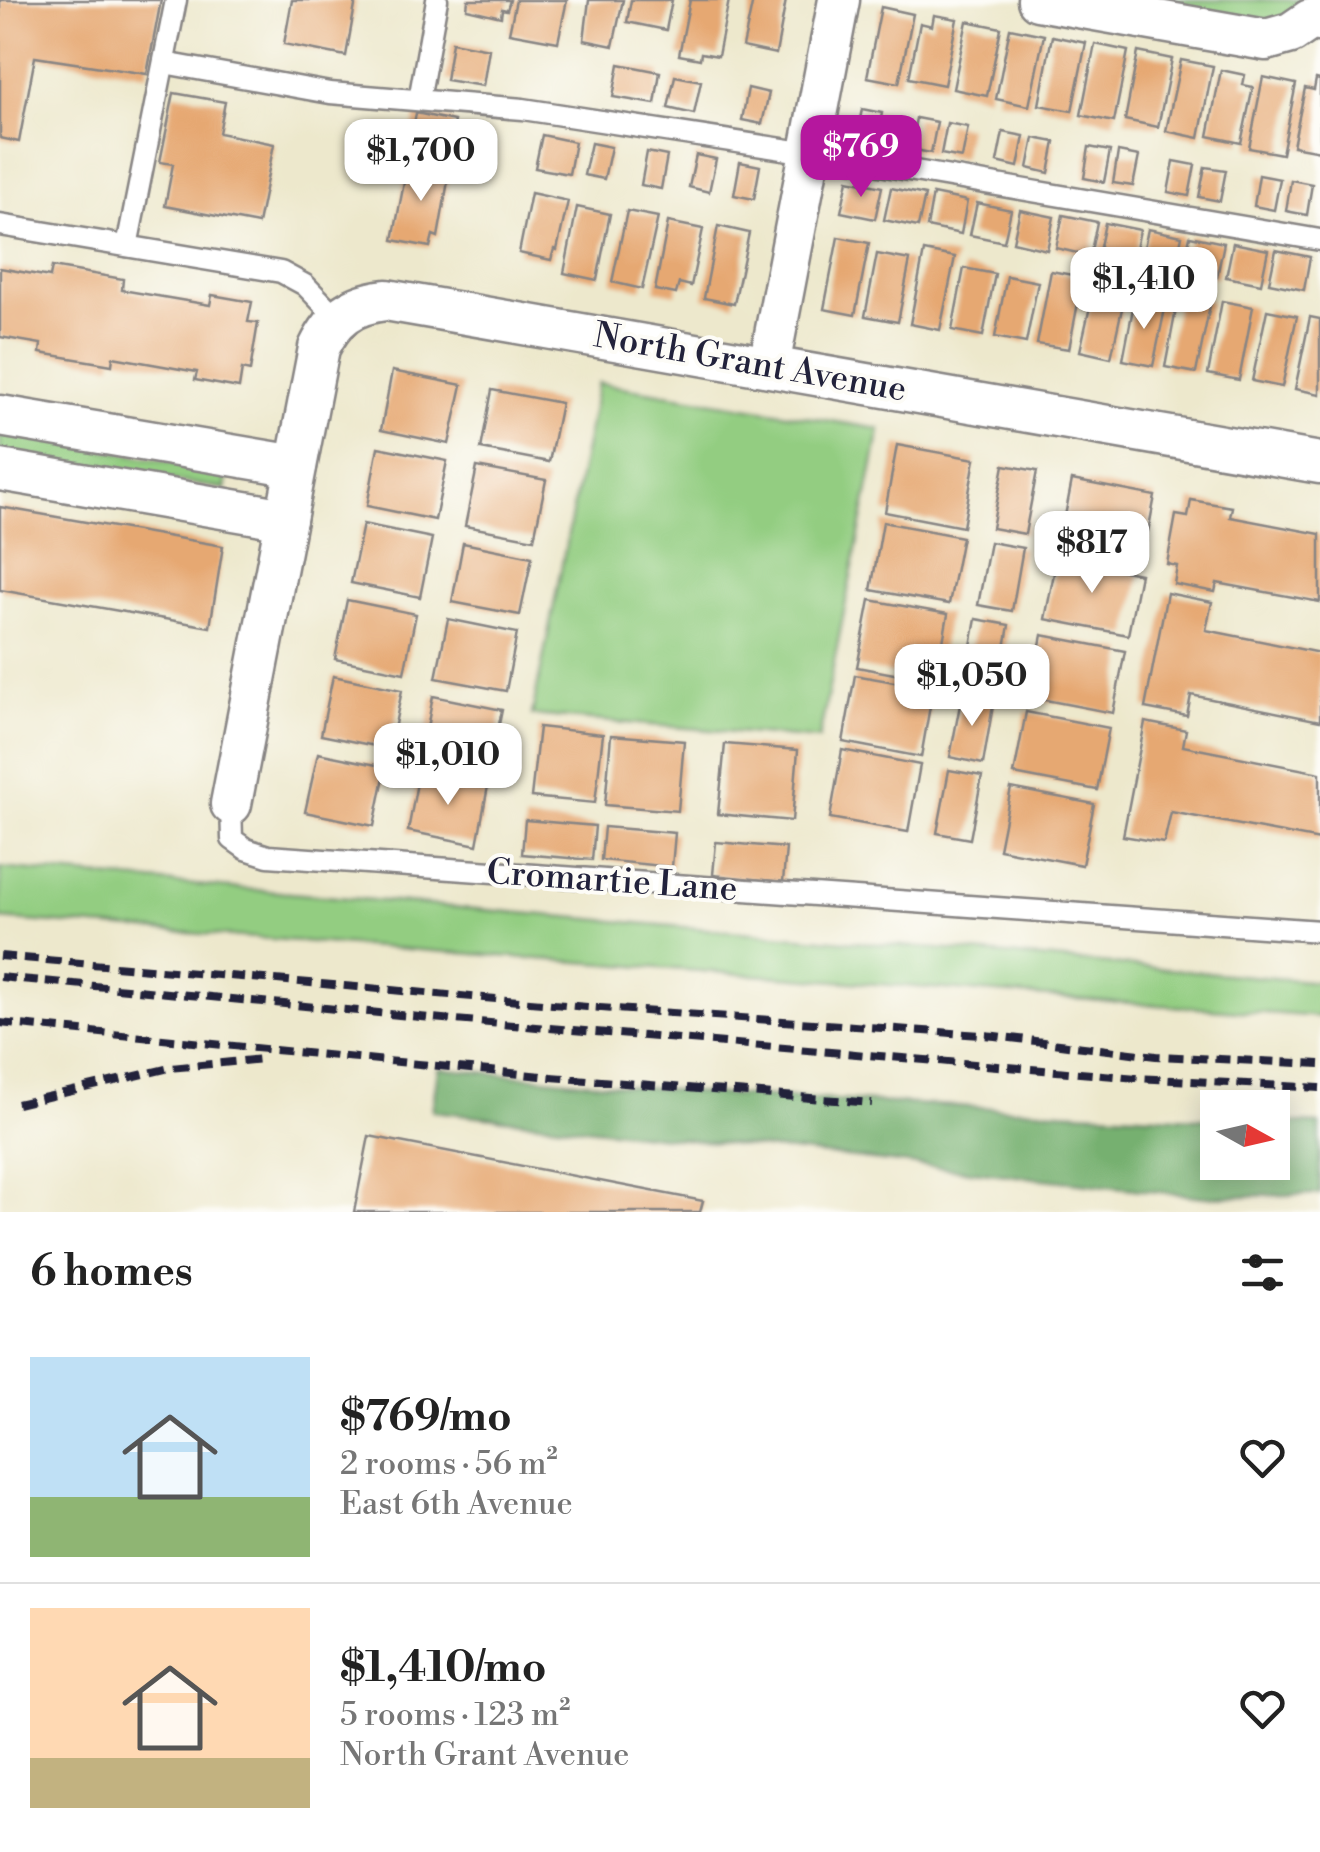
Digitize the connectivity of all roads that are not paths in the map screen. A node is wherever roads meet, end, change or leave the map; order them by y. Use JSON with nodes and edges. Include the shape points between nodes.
{"nodes":[{"id":1,"x":176,"y":0,"type":"edge"},
{"id":2,"x":437,"y":0,"type":"edge"},
{"id":3,"x":839,"y":0,"type":"edge"},
{"id":4,"x":1038,"y":0,"type":"edge"},
{"id":5,"x":1309,"y":14,"type":"edge"},
{"id":6,"x":164,"y":63,"type":"junction"},
{"id":7,"x":418,"y":100,"type":"junction"},
{"id":8,"x":810,"y":153,"type":"junction"},
{"id":9,"x":0,"y":225,"type":"edge"},
{"id":10,"x":1320,"y":240,"type":"edge"},
{"id":11,"x":127,"y":246,"type":"junction"},
{"id":12,"x":338,"y":319,"type":"junction"},
{"id":13,"x":769,"y":366,"type":"junction"},
{"id":14,"x":0,"y":416,"type":"edge"},
{"id":15,"x":1320,"y":463,"type":"edge"},
{"id":16,"x":296,"y":466,"type":"junction"},
{"id":17,"x":0,"y":470,"type":"edge"},
{"id":18,"x":286,"y":520,"type":"junction"},
{"id":19,"x":231,"y":804,"type":"joint"},
{"id":20,"x":1320,"y":931,"type":"edge"}],
"edges":[{"from":1,"to":6,"type":"lane"},
{"from":2,"to":7,"type":"lane"},
{"from":3,"to":8,"type":"street"},
{"from":4,"to":5,"type":"street","via":[[1266,40],[1291,34]]},
{"from":6,"to":7,"type":"lane","via":[[330,93]]},
{"from":6,"to":11,"type":"lane"},
{"from":7,"to":8,"type":"lane","via":[[523,109]]},
{"from":8,"to":10,"type":"lane"},
{"from":8,"to":13,"type":"street"},
{"from":9,"to":11,"type":"lane"},
{"from":11,"to":12,"type":"lane","via":[[280,272],[305,285]]},
{"from":12,"to":13,"type":"street","name":"North Grant Avenue","via":[[365,302],[386,300]]},
{"from":12,"to":16,"type":"street","via":[[319,348]]},
{"from":13,"to":15,"type":"street","name":"North Grant Avenue"},
{"from":14,"to":16,"type":"street"},
{"from":16,"to":18,"type":"street"},
{"from":17,"to":18,"type":"street"},
{"from":18,"to":19,"type":"street","name":"Cromartie Lane"},
{"from":19,"to":20,"type":"lane","name":"Cromartie Lane","via":[[232,839],[268,856]]}]}
